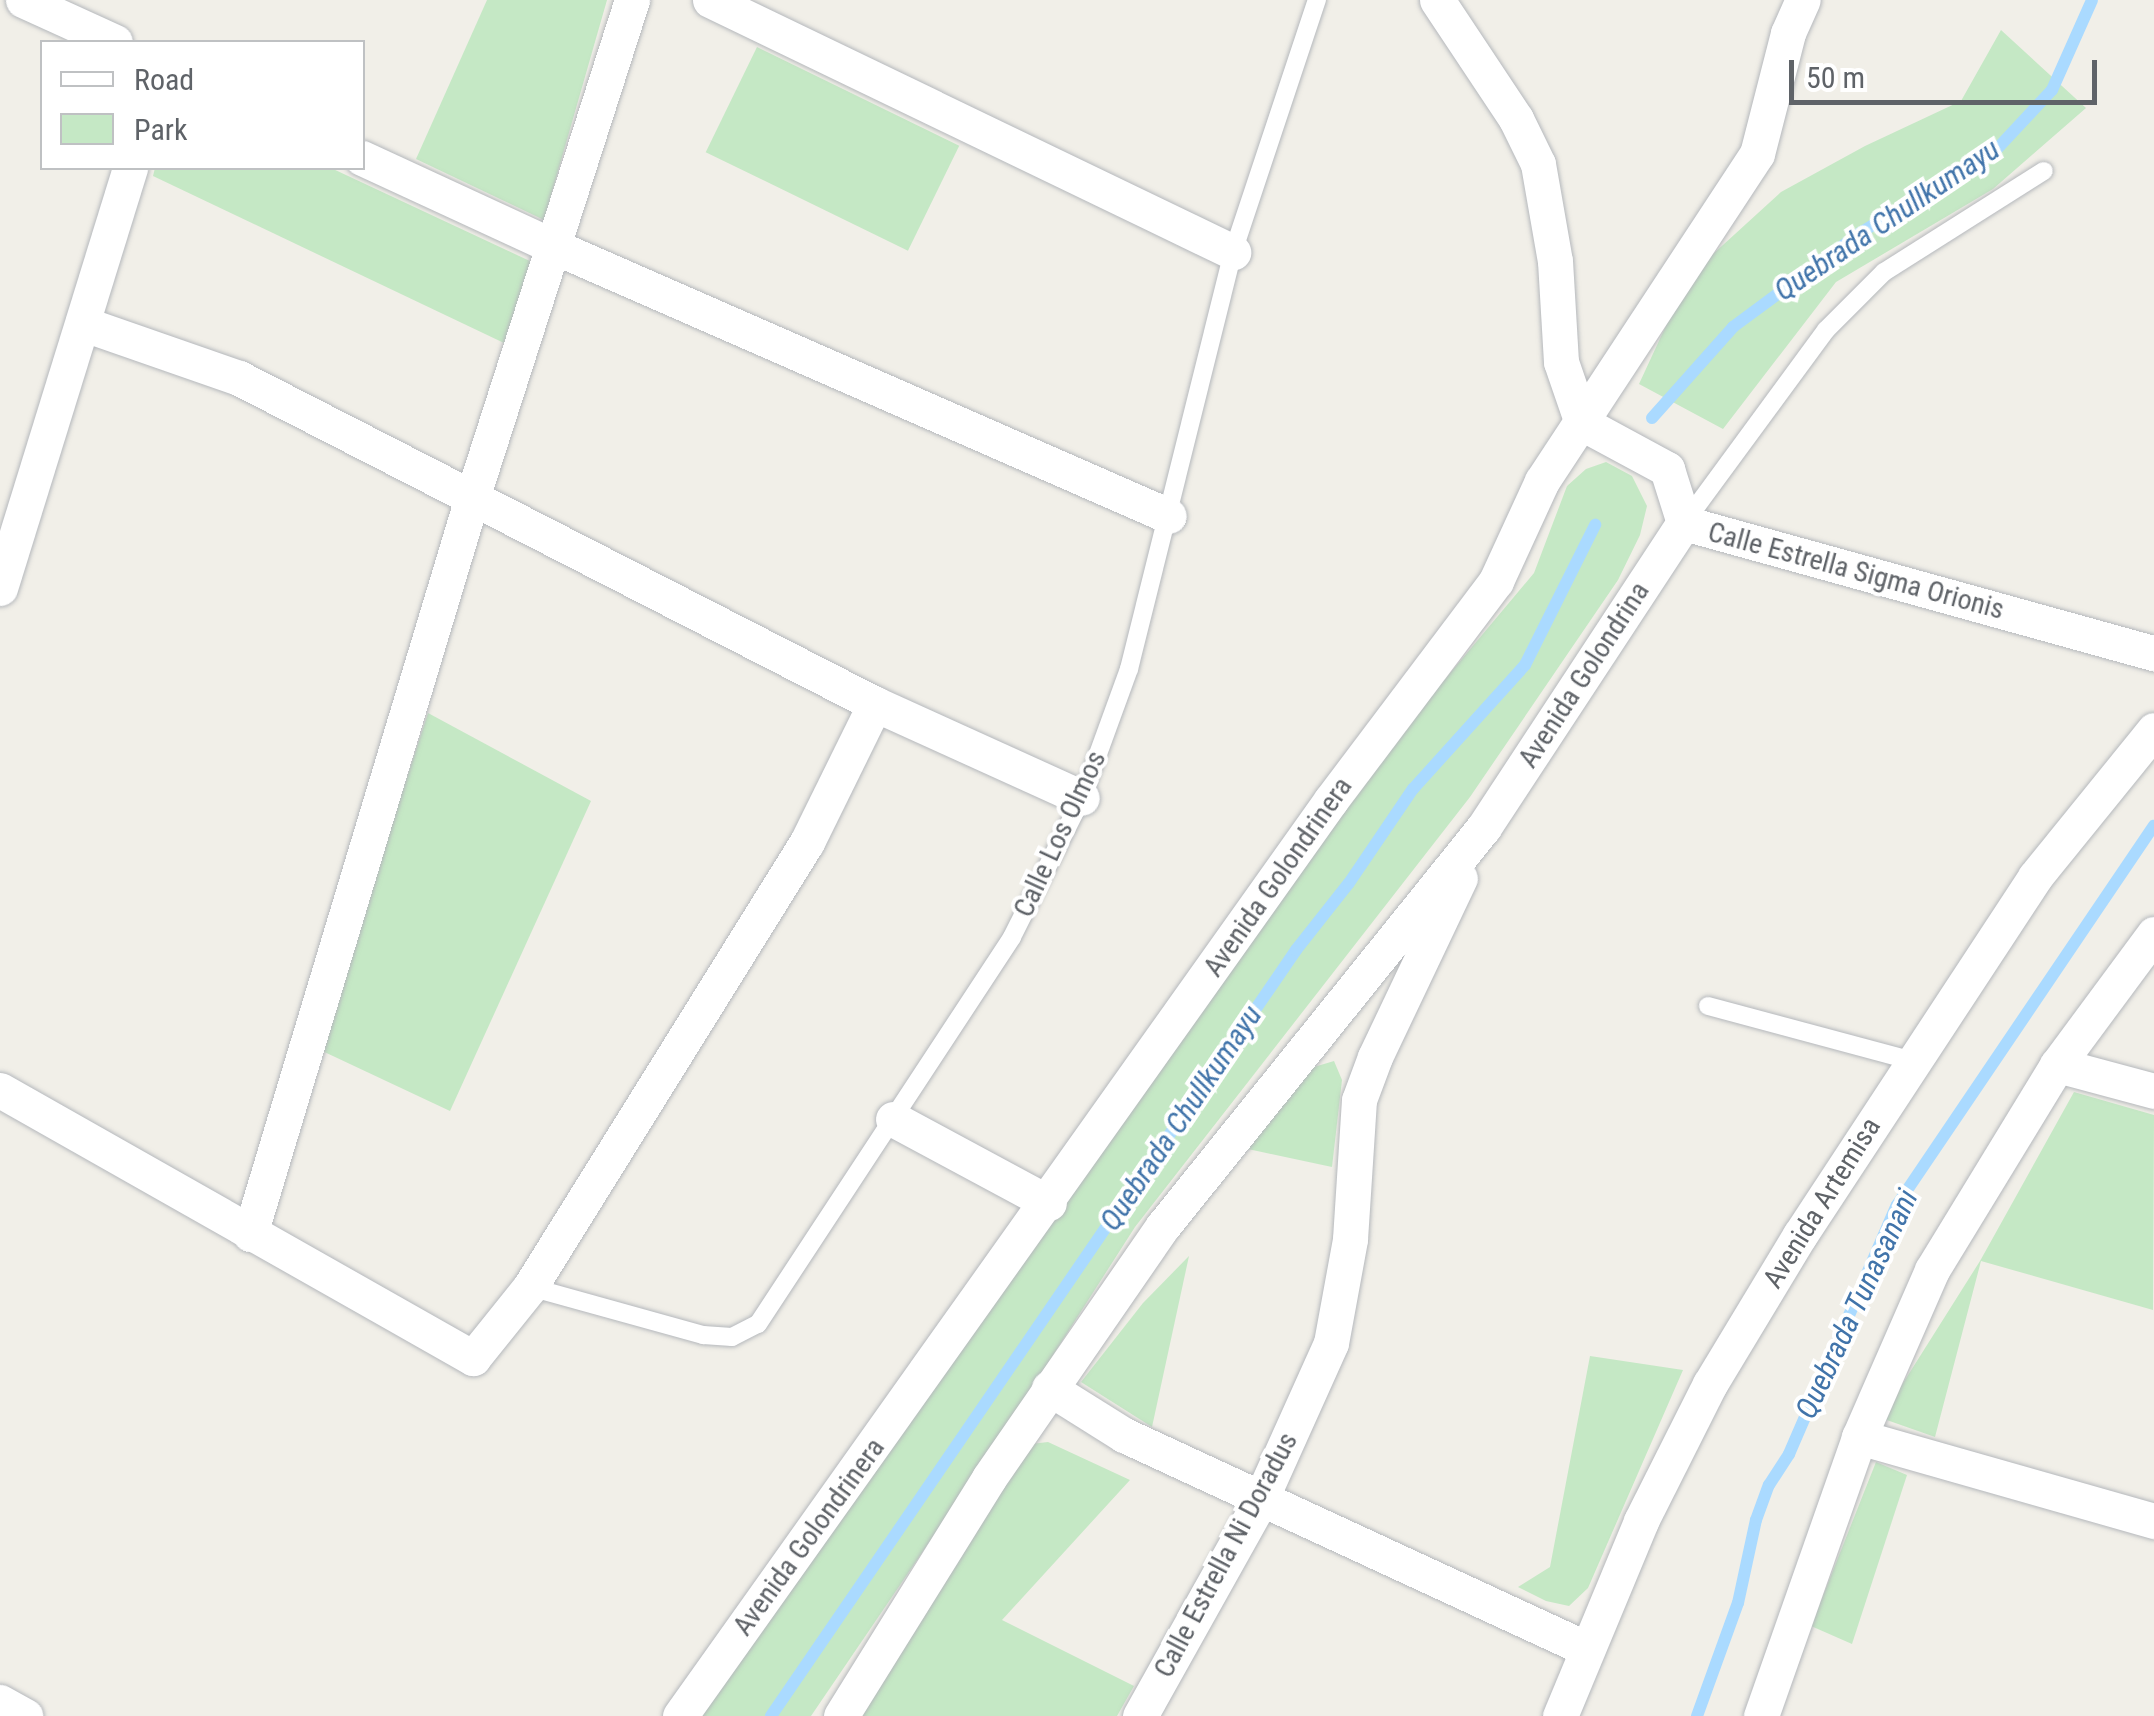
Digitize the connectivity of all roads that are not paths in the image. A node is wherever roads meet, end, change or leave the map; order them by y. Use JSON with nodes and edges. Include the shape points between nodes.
{"nodes":[{"id":1,"x":24,"y":0,"type":"edge"},
{"id":2,"x":632,"y":0,"type":"edge"},
{"id":3,"x":710,"y":0,"type":"edge"},
{"id":4,"x":1317,"y":0,"type":"edge"},
{"id":5,"x":1438,"y":0,"type":"edge"},
{"id":6,"x":1803,"y":0,"type":"edge"},
{"id":7,"x":111,"y":40,"type":"edge"},
{"id":8,"x":365,"y":159,"type":"edge"},
{"id":9,"x":129,"y":170,"type":"edge"},
{"id":10,"x":2044,"y":170,"type":"dead end"},
{"id":11,"x":554,"y":247,"type":"junction"},
{"id":12,"x":1233,"y":252,"type":"junction"},
{"id":13,"x":84,"y":324,"type":"junction"},
{"id":14,"x":1582,"y":423,"type":"junction"},
{"id":15,"x":472,"y":498,"type":"junction"},
{"id":16,"x":1169,"y":516,"type":"junction"},
{"id":17,"x":1684,"y":524,"type":"junction"},
{"id":18,"x":0,"y":588,"type":"edge"},
{"id":19,"x":2154,"y":653,"type":"edge"},
{"id":20,"x":875,"y":704,"type":"junction"},
{"id":21,"x":2154,"y":730,"type":"edge"},
{"id":22,"x":1082,"y":798,"type":"junction"},
{"id":23,"x":1484,"y":828,"type":"junction"},
{"id":24,"x":2154,"y":934,"type":"edge"},
{"id":25,"x":1708,"y":1006,"type":"dead end"},
{"id":26,"x":1913,"y":1060,"type":"junction"},
{"id":27,"x":2057,"y":1064,"type":"junction"},
{"id":28,"x":0,"y":1090,"type":"edge"},
{"id":29,"x":2154,"y":1091,"type":"edge"},
{"id":30,"x":893,"y":1119,"type":"junction"},
{"id":31,"x":1049,"y":1203,"type":"junction"},
{"id":32,"x":250,"y":1234,"type":"junction"},
{"id":33,"x":530,"y":1287,"type":"junction"},
{"id":34,"x":1049,"y":1388,"type":"junction"},
{"id":35,"x":1859,"y":1437,"type":"junction"},
{"id":36,"x":1260,"y":1501,"type":"junction"},
{"id":37,"x":2154,"y":1521,"type":"edge"},
{"id":38,"x":1587,"y":1649,"type":"junction"},
{"id":39,"x":0,"y":1702,"type":"edge"},
{"id":40,"x":25,"y":1716,"type":"edge"},
{"id":41,"x":680,"y":1716,"type":"edge"},
{"id":42,"x":840,"y":1716,"type":"edge"},
{"id":43,"x":1140,"y":1716,"type":"edge"},
{"id":44,"x":1560,"y":1716,"type":"edge"},
{"id":45,"x":1761,"y":1716,"type":"edge"}],
"edges":[{"from":1,"to":7,"type":"street"},
{"from":2,"to":11,"type":"street"},
{"from":3,"to":12,"type":"street"},
{"from":4,"to":12,"type":"lane","name":"Calle Los Olmos"},
{"from":5,"to":14,"type":"street","via":[[1538,164],[1561,362]]},
{"from":6,"to":14,"type":"street","name":"Avenida Golondrinera","via":[[1757,154]]},
{"from":8,"to":11,"type":"street"},
{"from":9,"to":13,"type":"street"},
{"from":10,"to":17,"type":"lane","via":[[1884,272],[1826,330]]},
{"from":11,"to":15,"type":"street"},
{"from":11,"to":16,"type":"street"},
{"from":12,"to":16,"type":"lane","name":"Calle Los Olmos"},
{"from":13,"to":15,"type":"street","via":[[240,378]]},
{"from":13,"to":18,"type":"street"},
{"from":14,"to":17,"type":"street","name":"Calle Estrella Sigma Orionis","via":[[1667,469]]},
{"from":14,"to":31,"type":"street","name":"Avenida Golondrinera","via":[[1542,481],[1496,581],[1331,800]]},
{"from":15,"to":20,"type":"street"},
{"from":15,"to":32,"type":"street"},
{"from":16,"to":22,"type":"lane","name":"Calle Los Olmos","via":[[1128,669]]},
{"from":17,"to":19,"type":"street","name":"Calle Estrella Sigma Orionis"},
{"from":17,"to":23,"type":"street","name":"Avenida Golondrina"},
{"from":20,"to":22,"type":"street"},
{"from":20,"to":33,"type":"street","via":[[807,842]]},
{"from":21,"to":26,"type":"street","name":"Avenida Artemisa","via":[[2034,877]]},
{"from":22,"to":30,"type":"lane","name":"Calle Los Olmos","via":[[1012,936]]},
{"from":23,"to":34,"type":"street","via":[[1163,1226]]},
{"from":23,"to":36,"type":"street","name":"Calle Estrella Ni Doradus","via":[[1360,1100],[1350,1239],[1331,1343]]},
{"from":24,"to":27,"type":"street"},
{"from":25,"to":26,"type":"lane"},
{"from":26,"to":38,"type":"street","name":"Avenida Artemisa","via":[[1710,1384]]},
{"from":27,"to":29,"type":"street"},
{"from":27,"to":35,"type":"street","via":[[1932,1270]]},
{"from":28,"to":32,"type":"street"},
{"from":30,"to":31,"type":"street"},
{"from":30,"to":33,"type":"lane","name":"Calle Los Olmos","via":[[758,1324],[732,1337],[702,1335]]},
{"from":31,"to":41,"type":"street","name":"Avenida Golondrinera"},
{"from":32,"to":33,"type":"street","via":[[473,1358]]},
{"from":34,"to":36,"type":"street","via":[[1124,1436]]},
{"from":34,"to":42,"type":"street"},
{"from":35,"to":37,"type":"street"},
{"from":35,"to":45,"type":"street"},
{"from":36,"to":38,"type":"street"},
{"from":36,"to":43,"type":"street","name":"Calle Estrella Ni Doradus"},
{"from":38,"to":44,"type":"street","name":"Avenida Artemisa"},
{"from":39,"to":40,"type":"street"}]}
